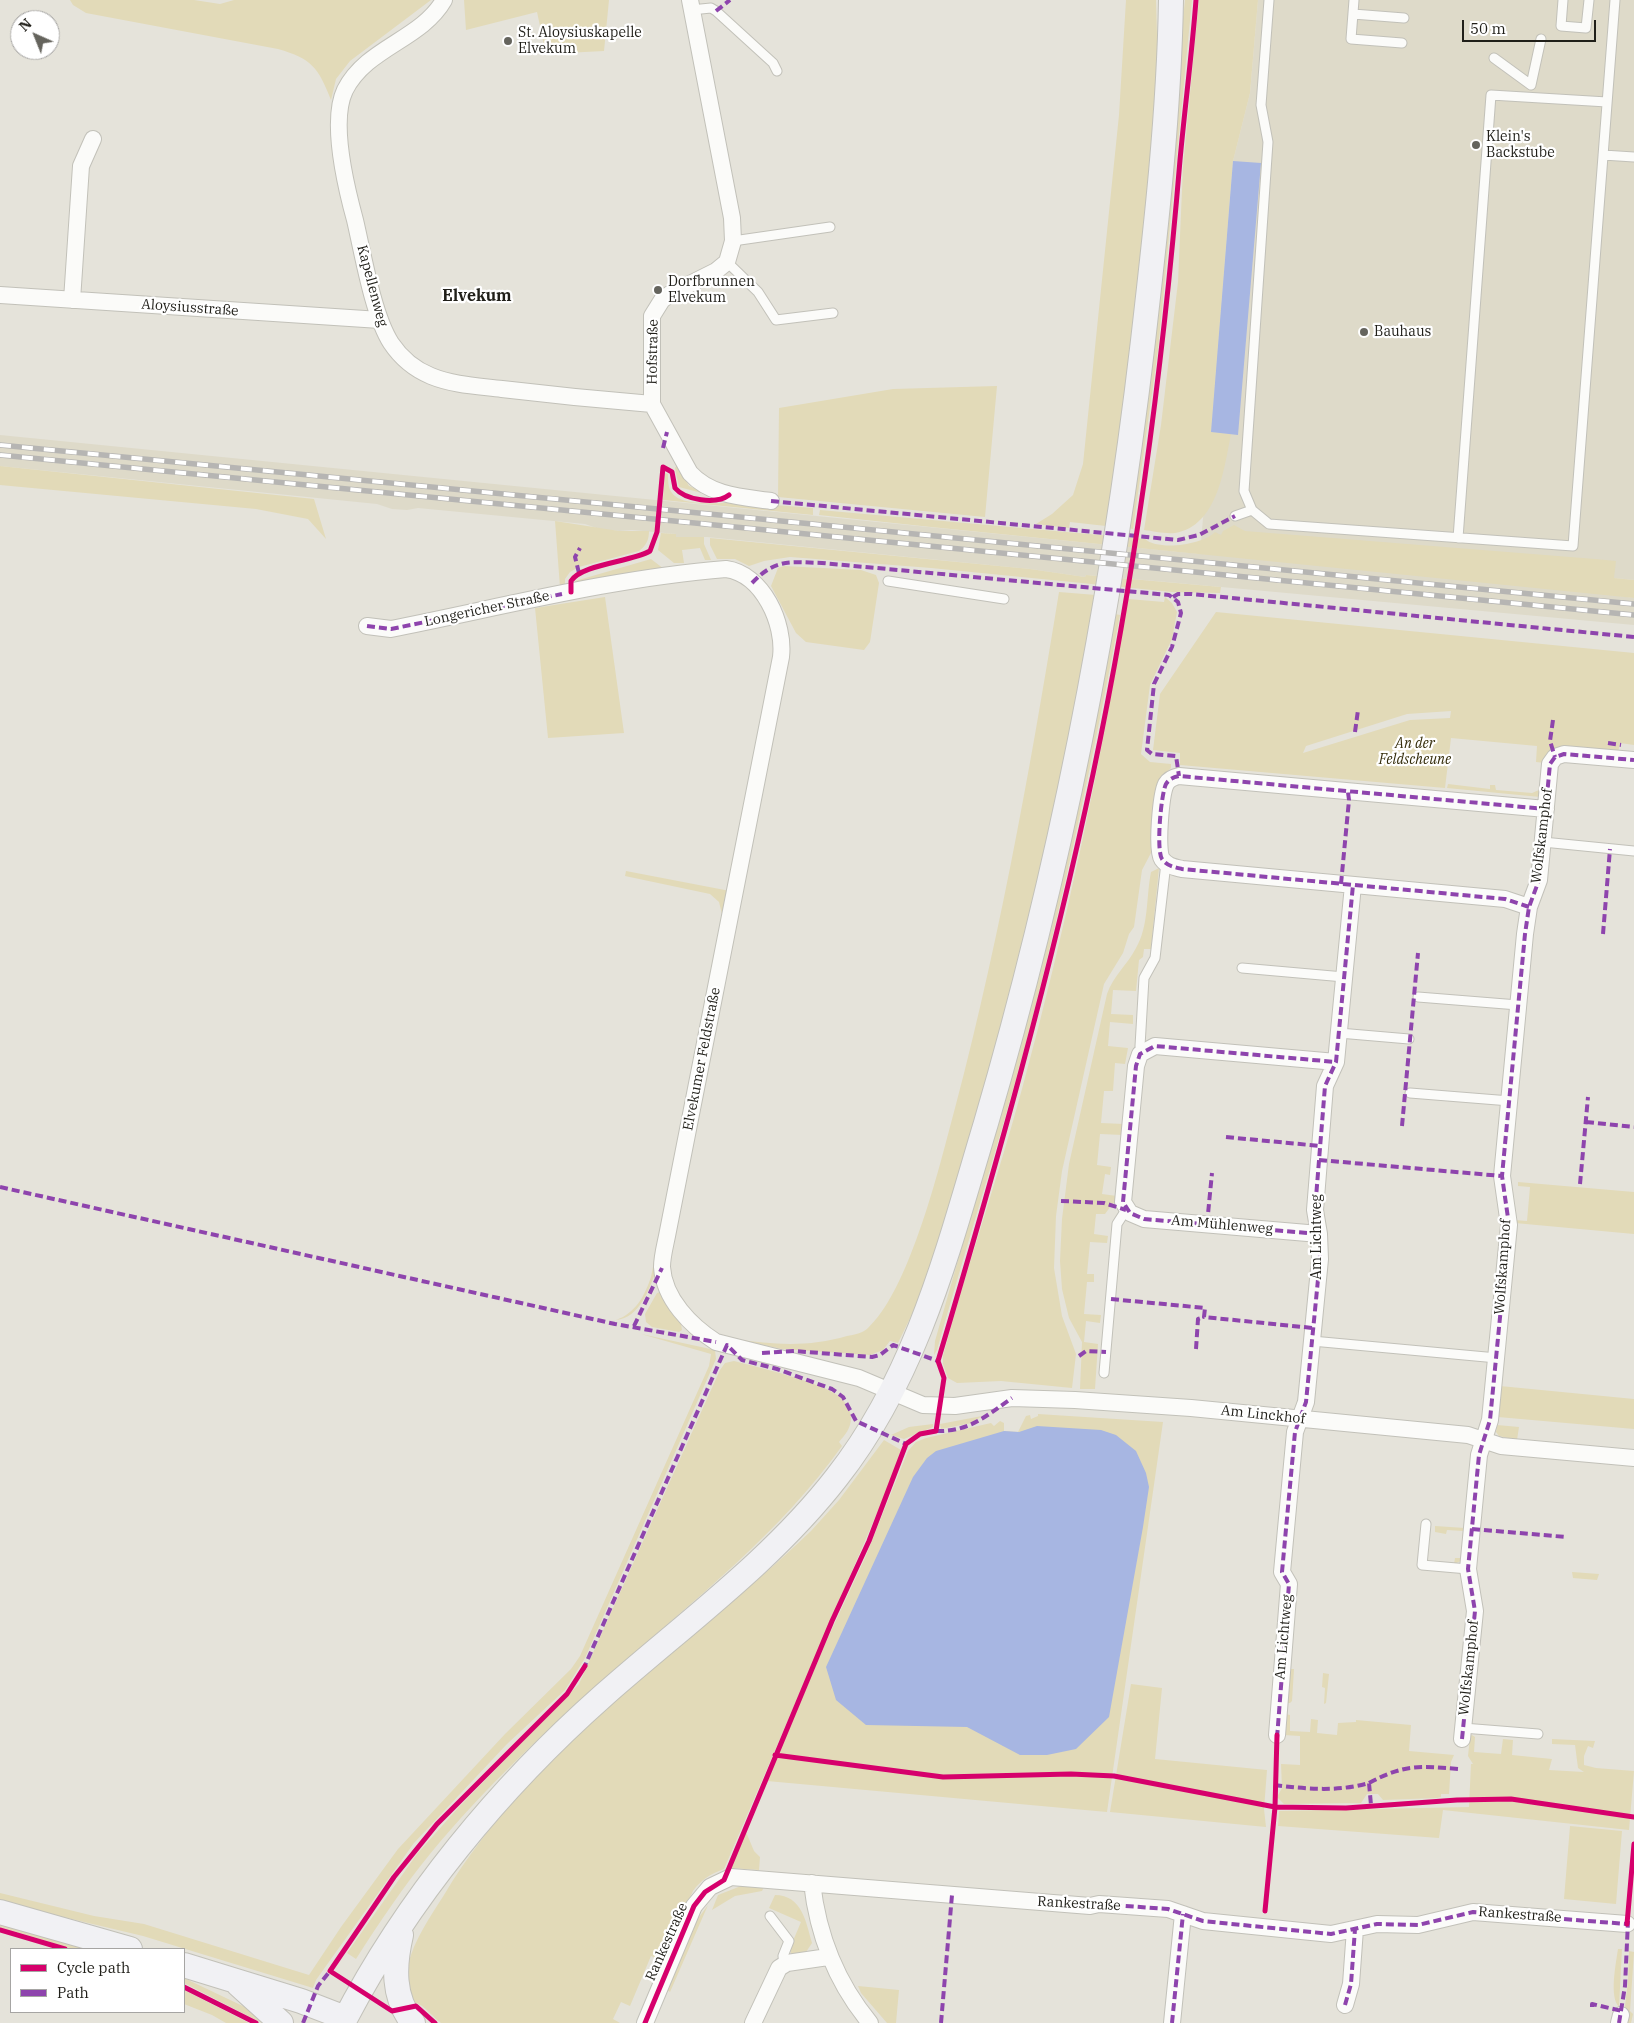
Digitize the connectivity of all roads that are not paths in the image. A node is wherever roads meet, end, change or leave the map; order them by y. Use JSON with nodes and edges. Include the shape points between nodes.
{"nodes":[{"id":1,"x":444,"y":0,"type":"edge"},
{"id":2,"x":1171,"y":0,"type":"edge"},
{"id":3,"x":1269,"y":0,"type":"edge"},
{"id":4,"x":1354,"y":0,"type":"edge"},
{"id":5,"x":1563,"y":0,"type":"edge"},
{"id":6,"x":1589,"y":0,"type":"edge"},
{"id":7,"x":1615,"y":0,"type":"edge"},
{"id":8,"x":690,"y":5,"type":"edge"},
{"id":9,"x":1353,"y":14,"type":"junction"},
{"id":10,"x":1404,"y":18,"type":"dead end"},
{"id":11,"x":1541,"y":39,"type":"dead end"},
{"id":12,"x":1402,"y":43,"type":"dead end"},
{"id":13,"x":1494,"y":58,"type":"dead end"},
{"id":14,"x":777,"y":71,"type":"dead end"},
{"id":15,"x":1531,"y":85,"type":"junction"},
{"id":16,"x":1535,"y":97,"type":"junction"},
{"id":17,"x":1608,"y":102,"type":"junction"},
{"id":18,"x":93,"y":139,"type":"dead end"},
{"id":19,"x":1603,"y":155,"type":"junction"},
{"id":20,"x":1634,"y":157,"type":"edge"},
{"id":21,"x":830,"y":227,"type":"dead end"},
{"id":22,"x":733,"y":242,"type":"junction"},
{"id":23,"x":727,"y":262,"type":"junction"},
{"id":24,"x":0,"y":295,"type":"edge"},
{"id":25,"x":72,"y":300,"type":"junction"},
{"id":26,"x":833,"y":313,"type":"dead end"},
{"id":27,"x":380,"y":320,"type":"junction"},
{"id":28,"x":652,"y":404,"type":"junction"},
{"id":29,"x":771,"y":501,"type":"dead end"},
{"id":30,"x":1252,"y":510,"type":"junction"},
{"id":31,"x":1235,"y":516,"type":"dead end"},
{"id":32,"x":1458,"y":538,"type":"junction"},
{"id":33,"x":888,"y":581,"type":"dead end"},
{"id":34,"x":752,"y":583,"type":"joint"},
{"id":35,"x":1004,"y":599,"type":"dead end"},
{"id":36,"x":367,"y":626,"type":"dead end"},
{"id":37,"x":1634,"y":760,"type":"edge"},
{"id":38,"x":1546,"y":809,"type":"junction"},
{"id":39,"x":1543,"y":842,"type":"junction"},
{"id":40,"x":1634,"y":851,"type":"edge"},
{"id":41,"x":1166,"y":864,"type":"junction"},
{"id":42,"x":1353,"y":885,"type":"junction"},
{"id":43,"x":1529,"y":907,"type":"junction"},
{"id":44,"x":1242,"y":968,"type":"dead end"},
{"id":45,"x":1344,"y":977,"type":"junction"},
{"id":46,"x":1418,"y":997,"type":"dead end"},
{"id":47,"x":1518,"y":1005,"type":"junction"},
{"id":48,"x":1338,"y":1033,"type":"junction"},
{"id":49,"x":1409,"y":1039,"type":"dead end"},
{"id":50,"x":1142,"y":1052,"type":"junction"},
{"id":51,"x":1336,"y":1062,"type":"junction"},
{"id":52,"x":1410,"y":1093,"type":"dead end"},
{"id":53,"x":1510,"y":1101,"type":"junction"},
{"id":54,"x":1126,"y":1210,"type":"junction"},
{"id":55,"x":1319,"y":1234,"type":"junction"},
{"id":56,"x":1312,"y":1341,"type":"junction"},
{"id":57,"x":1497,"y":1358,"type":"junction"},
{"id":58,"x":1104,"y":1373,"type":"dead end"},
{"id":59,"x":893,"y":1392,"type":"junction"},
{"id":60,"x":1300,"y":1419,"type":"junction"},
{"id":61,"x":1484,"y":1441,"type":"junction"},
{"id":62,"x":1634,"y":1458,"type":"edge"},
{"id":63,"x":1426,"y":1524,"type":"dead end"},
{"id":64,"x":1468,"y":1569,"type":"junction"},
{"id":65,"x":1462,"y":1734,"type":"joint"},
{"id":66,"x":1538,"y":1734,"type":"dead end"},
{"id":67,"x":1277,"y":1735,"type":"dead end"},
{"id":68,"x":812,"y":1883,"type":"junction"},
{"id":69,"x":0,"y":1912,"type":"edge"},
{"id":70,"x":1183,"y":1914,"type":"junction"},
{"id":71,"x":770,"y":1916,"type":"dead end"},
{"id":72,"x":406,"y":1919,"type":"junction"},
{"id":73,"x":1628,"y":1924,"type":"dead end"},
{"id":74,"x":1355,"y":1929,"type":"junction"},
{"id":75,"x":126,"y":1948,"type":"edge"},
{"id":76,"x":828,"y":1957,"type":"junction"},
{"id":77,"x":185,"y":1965,"type":"edge"},
{"id":78,"x":784,"y":1965,"type":"junction"},
{"id":79,"x":231,"y":1978,"type":"junction"},
{"id":80,"x":1345,"y":2005,"type":"dead end"},
{"id":81,"x":349,"y":2021,"type":"edge"},
{"id":82,"x":281,"y":2023,"type":"edge"},
{"id":83,"x":413,"y":2023,"type":"edge"},
{"id":84,"x":645,"y":2023,"type":"edge"},
{"id":85,"x":753,"y":2023,"type":"edge"},
{"id":86,"x":870,"y":2023,"type":"edge"},
{"id":87,"x":1172,"y":2023,"type":"edge"}],
"edges":[{"from":1,"to":27,"type":"street","name":"Kapellenweg","via":[[431,17],[361,67],[345,91],[339,111],[340,144],[352,209]]},
{"from":2,"to":59,"type":"main road","via":[[1152,261],[1134,415],[1097,652],[1074,769],[1030,962],[991,1106],[916,1344]]},
{"from":3,"to":30,"type":"lane","via":[[1261,105],[1268,142],[1244,490]]},
{"from":4,"to":9,"type":"lane"},
{"from":5,"to":6,"type":"lane","via":[[1561,26],[1586,28]]},
{"from":7,"to":17,"type":"lane"},
{"from":8,"to":14,"type":"lane","via":[[716,11],[773,63]]},
{"from":8,"to":22,"type":"street","via":[[732,218]]},
{"from":9,"to":10,"type":"lane"},
{"from":9,"to":12,"type":"lane","via":[[1351,39]]},
{"from":11,"to":15,"type":"lane"},
{"from":13,"to":15,"type":"lane"},
{"from":15,"to":16,"type":"lane"},
{"from":16,"to":17,"type":"lane"},
{"from":16,"to":32,"type":"lane","via":[[1491,95]]},
{"from":17,"to":19,"type":"lane"},
{"from":18,"to":25,"type":"street","via":[[81,166]]},
{"from":19,"to":20,"type":"lane"},
{"from":19,"to":32,"type":"lane","via":[[1574,546]]},
{"from":21,"to":22,"type":"lane"},
{"from":22,"to":23,"type":"street"},
{"from":23,"to":26,"type":"lane","via":[[758,292],[776,320]]},
{"from":23,"to":28,"type":"street","name":"Hofstraße","via":[[670,294],[656,307],[651,324]]},
{"from":24,"to":25,"type":"street","name":"Aloysiusstraße"},
{"from":25,"to":27,"type":"street","name":"Aloysiusstraße"},
{"from":27,"to":28,"type":"street","name":"Kapellenweg","via":[[390,342],[404,360],[442,380]]},
{"from":28,"to":29,"type":"street","name":"Hofstraße","via":[[698,483],[729,495]]},
{"from":30,"to":31,"type":"lane"},
{"from":30,"to":32,"type":"lane","via":[[1269,524]]},
{"from":33,"to":35,"type":"lane"},
{"from":34,"to":36,"type":"street","name":"Longericher Straße","via":[[734,570],[702,571],[571,592],[391,629]]},
{"from":34,"to":59,"type":"street","name":"Elvekumer Feldstraße","via":[[764,597],[781,631],[781,657],[662,1268],[670,1292],[683,1314],[699,1331],[716,1342],[859,1378]]},
{"from":37,"to":38,"type":"street","name":"Wolfskamphof","via":[[1564,754],[1555,757],[1550,764]]},
{"from":38,"to":39,"type":"street","name":"Wolfskamphof"},
{"from":38,"to":41,"type":"street","via":[[1179,776],[1170,780],[1165,788],[1158,847]]},
{"from":39,"to":40,"type":"lane"},
{"from":39,"to":43,"type":"street","name":"Wolfskamphof","via":[[1539,880]]},
{"from":41,"to":42,"type":"street","via":[[1182,869]]},
{"from":41,"to":50,"type":"lane","via":[[1155,958],[1144,978]]},
{"from":42,"to":43,"type":"street","via":[[1505,898]]},
{"from":42,"to":45,"type":"street","name":"Am Lichtweg"},
{"from":43,"to":47,"type":"street","name":"Wolfskamphof"},
{"from":44,"to":45,"type":"lane"},
{"from":45,"to":48,"type":"street","name":"Am Lichtweg"},
{"from":46,"to":47,"type":"lane"},
{"from":47,"to":53,"type":"street","name":"Wolfskamphof"},
{"from":48,"to":49,"type":"lane"},
{"from":48,"to":51,"type":"street","name":"Am Lichtweg"},
{"from":50,"to":51,"type":"street","via":[[1155,1046]]},
{"from":50,"to":54,"type":"street","via":[[1136,1066],[1123,1202]]},
{"from":51,"to":55,"type":"street","name":"Am Lichtweg","via":[[1325,1086],[1315,1210]]},
{"from":52,"to":53,"type":"lane"},
{"from":53,"to":57,"type":"street","name":"Wolfskamphof","via":[[1502,1176],[1509,1226]]},
{"from":54,"to":55,"type":"street","name":"Am Mühlenweg","via":[[1144,1219]]},
{"from":54,"to":58,"type":"lane","via":[[1117,1224]]},
{"from":55,"to":56,"type":"street","name":"Am Lichtweg","via":[[1320,1259]]},
{"from":56,"to":57,"type":"lane"},
{"from":56,"to":60,"type":"street","name":"Am Lichtweg","via":[[1306,1402]]},
{"from":57,"to":61,"type":"street","name":"Wolfskamphof","via":[[1490,1420]]},
{"from":59,"to":60,"type":"street","name":"Am Linckhof","via":[[923,1405],[940,1407],[1021,1398],[1191,1408]]},
{"from":59,"to":72,"type":"main road","via":[[867,1437],[796,1526],[556,1738],[477,1825]]},
{"from":60,"to":61,"type":"street","name":"Am Linckhof","via":[[1468,1434]]},
{"from":60,"to":67,"type":"street","name":"Am Lichtweg","via":[[1295,1432],[1282,1572],[1289,1584]]},
{"from":61,"to":62,"type":"street","name":"Am Linckhof","via":[[1501,1446]]},
{"from":61,"to":64,"type":"street","name":"Wolfskamphof","via":[[1479,1455]]},
{"from":63,"to":64,"type":"lane","via":[[1422,1565]]},
{"from":64,"to":65,"type":"street","name":"Wolfskamphof","via":[[1475,1611]]},
{"from":65,"to":66,"type":"lane"},
{"from":68,"to":70,"type":"street","name":"Rankestraße","via":[[1090,1906],[1168,1909]]},
{"from":68,"to":76,"type":"street"},
{"from":68,"to":84,"type":"street","name":"Rankestraße","via":[[731,1878],[710,1887],[694,1906]]},
{"from":69,"to":75,"type":"main road"},
{"from":70,"to":74,"type":"street","name":"Rankestraße","via":[[1203,1922],[1331,1934]]},
{"from":70,"to":87,"type":"street"},
{"from":71,"to":78,"type":"lane","via":[[789,1941],[783,1956]]},
{"from":72,"to":81,"type":"main road"},
{"from":72,"to":83,"type":"main road","via":[[396,1978],[398,1994]]},
{"from":73,"to":74,"type":"street","name":"Rankestraße","via":[[1473,1912],[1418,1925],[1377,1924]]},
{"from":74,"to":80,"type":"street","via":[[1351,1984]]},
{"from":76,"to":78,"type":"street"},
{"from":76,"to":86,"type":"street","via":[[849,1997]]},
{"from":77,"to":79,"type":"main road"},
{"from":78,"to":85,"type":"street","via":[[775,1973]]},
{"from":79,"to":81,"type":"main road"},
{"from":79,"to":82,"type":"main road"}]}
